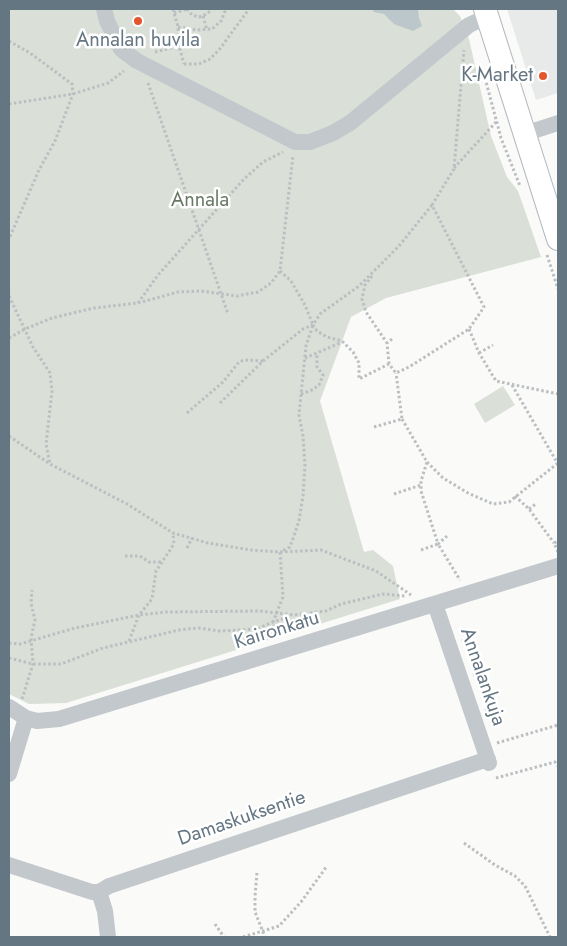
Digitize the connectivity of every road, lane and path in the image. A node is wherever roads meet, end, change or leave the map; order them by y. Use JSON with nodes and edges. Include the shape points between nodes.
{"nodes":[{"id":1,"x":104,"y":9,"type":"edge"},
{"id":2,"x":187,"y":9,"type":"edge"},
{"id":3,"x":212,"y":9,"type":"edge"},
{"id":4,"x":226,"y":9,"type":"edge"},
{"id":5,"x":248,"y":9,"type":"edge"},
{"id":6,"x":173,"y":11,"type":"edge"},
{"id":7,"x":204,"y":16,"type":"junction"},
{"id":8,"x":480,"y":17,"type":"edge"},
{"id":9,"x":178,"y":27,"type":"junction"},
{"id":10,"x":207,"y":30,"type":"junction"},
{"id":11,"x":9,"y":42,"type":"edge"},
{"id":12,"x":137,"y":61,"type":"junction"},
{"id":13,"x":184,"y":64,"type":"junction"},
{"id":14,"x":195,"y":90,"type":"junction"},
{"id":15,"x":73,"y":94,"type":"junction"},
{"id":16,"x":9,"y":104,"type":"edge"},
{"id":17,"x":496,"y":122,"type":"dead end"},
{"id":18,"x":558,"y":123,"type":"edge"},
{"id":19,"x":524,"y":134,"type":"junction"},
{"id":20,"x":295,"y":142,"type":"junction"},
{"id":21,"x":454,"y":169,"type":"junction"},
{"id":22,"x":432,"y":205,"type":"junction"},
{"id":23,"x":199,"y":231,"type":"junction"},
{"id":24,"x":9,"y":239,"type":"edge"},
{"id":25,"x":558,"y":239,"type":"edge"},
{"id":26,"x":376,"y":269,"type":"junction"},
{"id":27,"x":280,"y":271,"type":"junction"},
{"id":28,"x":222,"y":295,"type":"junction"},
{"id":29,"x":9,"y":296,"type":"edge"},
{"id":30,"x":138,"y":303,"type":"junction"},
{"id":31,"x":228,"y":314,"type":"dead end"},
{"id":32,"x":313,"y":325,"type":"junction"},
{"id":33,"x":25,"y":329,"type":"junction"},
{"id":34,"x":469,"y":329,"type":"junction"},
{"id":35,"x":9,"y":338,"type":"edge"},
{"id":36,"x":392,"y":339,"type":"dead end"},
{"id":37,"x":342,"y":341,"type":"junction"},
{"id":38,"x":387,"y":343,"type":"junction"},
{"id":39,"x":493,"y":345,"type":"dead end"},
{"id":40,"x":318,"y":353,"type":"junction"},
{"id":41,"x":479,"y":354,"type":"junction"},
{"id":42,"x":305,"y":358,"type":"junction"},
{"id":43,"x":262,"y":362,"type":"junction"},
{"id":44,"x":388,"y":364,"type":"junction"},
{"id":45,"x":396,"y":373,"type":"junction"},
{"id":46,"x":511,"y":384,"type":"junction"},
{"id":47,"x":301,"y":394,"type":"junction"},
{"id":48,"x":558,"y":394,"type":"edge"},
{"id":49,"x":220,"y":403,"type":"dead end"},
{"id":50,"x":188,"y":413,"type":"dead end"},
{"id":51,"x":402,"y":419,"type":"junction"},
{"id":52,"x":374,"y":428,"type":"dead end"},
{"id":53,"x":9,"y":436,"type":"edge"},
{"id":54,"x":427,"y":462,"type":"junction"},
{"id":55,"x":50,"y":464,"type":"junction"},
{"id":56,"x":558,"y":464,"type":"edge"},
{"id":57,"x":421,"y":485,"type":"junction"},
{"id":58,"x":394,"y":494,"type":"dead end"},
{"id":59,"x":515,"y":496,"type":"junction"},
{"id":60,"x":537,"y":503,"type":"dead end"},
{"id":61,"x":529,"y":509,"type":"junction"},
{"id":62,"x":173,"y":533,"type":"junction"},
{"id":63,"x":447,"y":536,"type":"dead end"},
{"id":64,"x":192,"y":538,"type":"junction"},
{"id":65,"x":558,"y":540,"type":"edge"},
{"id":66,"x":554,"y":543,"type":"junction"},
{"id":67,"x":438,"y":544,"type":"junction"},
{"id":68,"x":187,"y":548,"type":"dead end"},
{"id":69,"x":421,"y":550,"type":"dead end"},
{"id":70,"x":280,"y":552,"type":"junction"},
{"id":71,"x":558,"y":554,"type":"edge"},
{"id":72,"x":125,"y":556,"type":"dead end"},
{"id":73,"x":161,"y":562,"type":"junction"},
{"id":74,"x":558,"y":566,"type":"edge"},
{"id":75,"x":462,"y":583,"type":"dead end"},
{"id":76,"x":32,"y":590,"type":"dead end"},
{"id":77,"x":435,"y":604,"type":"junction"},
{"id":78,"x":275,"y":614,"type":"junction"},
{"id":79,"x":139,"y":615,"type":"junction"},
{"id":80,"x":294,"y":615,"type":"junction"},
{"id":81,"x":273,"y":622,"type":"junction"},
{"id":82,"x":31,"y":641,"type":"junction"},
{"id":83,"x":129,"y":642,"type":"junction"},
{"id":84,"x":9,"y":643,"type":"edge"},
{"id":85,"x":9,"y":658,"type":"edge"},
{"id":86,"x":33,"y":664,"type":"junction"},
{"id":87,"x":9,"y":707,"type":"edge"},
{"id":88,"x":26,"y":718,"type":"junction"},
{"id":89,"x":558,"y":725,"type":"edge"},
{"id":90,"x":490,"y":756,"type":"junction"},
{"id":91,"x":557,"y":761,"type":"edge"},
{"id":92,"x":557,"y":766,"type":"edge"},
{"id":93,"x":9,"y":774,"type":"edge"},
{"id":94,"x":491,"y":780,"type":"dead end"},
{"id":95,"x":464,"y":843,"type":"dead end"},
{"id":96,"x":9,"y":865,"type":"edge"},
{"id":97,"x":326,"y":866,"type":"dead end"},
{"id":98,"x":257,"y":873,"type":"dead end"},
{"id":99,"x":99,"y":892,"type":"junction"},
{"id":100,"x":215,"y":924,"type":"dead end"},
{"id":101,"x":262,"y":932,"type":"junction"},
{"id":102,"x":108,"y":937,"type":"edge"},
{"id":103,"x":224,"y":937,"type":"edge"},
{"id":104,"x":242,"y":937,"type":"edge"},
{"id":105,"x":265,"y":937,"type":"edge"},
{"id":106,"x":550,"y":937,"type":"edge"}],
"edges":[{"from":1,"to":12,"type":"street","via":[[120,49]]},
{"from":2,"to":6,"type":"path"},
{"from":2,"to":7,"type":"path","via":[[196,17]]},
{"from":3,"to":7,"type":"path"},
{"from":4,"to":10,"type":"path","via":[[218,24]]},
{"from":5,"to":13,"type":"path","via":[[210,59],[199,64]]},
{"from":6,"to":9,"type":"path"},
{"from":7,"to":10,"type":"path"},
{"from":8,"to":19,"type":"main road"},
{"from":8,"to":20,"type":"street","via":[[350,123],[310,142]]},
{"from":8,"to":21,"type":"path","via":[[465,47]]},
{"from":9,"to":10,"type":"path"},
{"from":9,"to":13,"type":"path"},
{"from":11,"to":15,"type":"path","via":[[72,84]]},
{"from":12,"to":14,"type":"street"},
{"from":12,"to":15,"type":"path","via":[[108,83]]},
{"from":12,"to":23,"type":"path","via":[[144,71]]},
{"from":13,"to":14,"type":"path"},
{"from":14,"to":20,"type":"street"},
{"from":15,"to":16,"type":"path"},
{"from":15,"to":24,"type":"path","via":[[55,142]]},
{"from":17,"to":21,"type":"path"},
{"from":18,"to":19,"type":"street"},
{"from":19,"to":25,"type":"main road"},
{"from":20,"to":23,"type":"path","via":[[244,179]]},
{"from":20,"to":27,"type":"path"},
{"from":21,"to":22,"type":"path"},
{"from":22,"to":26,"type":"path"},
{"from":22,"to":34,"type":"path","via":[[484,307]]},
{"from":23,"to":28,"type":"path"},
{"from":23,"to":30,"type":"path","via":[[158,275]]},
{"from":26,"to":32,"type":"path","via":[[359,286],[320,314]]},
{"from":26,"to":38,"type":"path","via":[[365,285],[362,298],[366,312]]},
{"from":27,"to":28,"type":"path","via":[[258,292]]},
{"from":27,"to":32,"type":"path","via":[[291,281]]},
{"from":28,"to":30,"type":"path","via":[[201,291],[178,292]]},
{"from":28,"to":31,"type":"path"},
{"from":29,"to":33,"type":"path"},
{"from":30,"to":33,"type":"path","via":[[94,308],[52,318]]},
{"from":32,"to":37,"type":"path","via":[[327,337]]},
{"from":32,"to":42,"type":"path"},
{"from":32,"to":43,"type":"path","via":[[303,329]]},
{"from":33,"to":35,"type":"path"},
{"from":33,"to":55,"type":"path","via":[[50,373],[52,391],[46,444]]},
{"from":34,"to":41,"type":"path"},
{"from":34,"to":45,"type":"path"},
{"from":36,"to":38,"type":"path"},
{"from":37,"to":40,"type":"path"},
{"from":37,"to":44,"type":"path","via":[[359,363],[359,379]]},
{"from":38,"to":44,"type":"path"},
{"from":39,"to":41,"type":"path"},
{"from":40,"to":42,"type":"path"},
{"from":40,"to":47,"type":"path","via":[[317,367],[323,376],[319,385]]},
{"from":41,"to":46,"type":"path","via":[[496,381]]},
{"from":42,"to":47,"type":"path"},
{"from":43,"to":49,"type":"path"},
{"from":43,"to":50,"type":"path","via":[[239,362],[223,382]]},
{"from":44,"to":45,"type":"path"},
{"from":45,"to":51,"type":"path"},
{"from":46,"to":48,"type":"path"},
{"from":46,"to":56,"type":"path"},
{"from":47,"to":70,"type":"path","via":[[299,414],[304,446],[300,521],[290,546]]},
{"from":51,"to":52,"type":"path"},
{"from":51,"to":54,"type":"path"},
{"from":53,"to":55,"type":"path"},
{"from":54,"to":57,"type":"path"},
{"from":54,"to":59,"type":"path","via":[[468,494],[493,504],[509,502]]},
{"from":55,"to":62,"type":"path"},
{"from":56,"to":59,"type":"path"},
{"from":57,"to":58,"type":"path"},
{"from":57,"to":67,"type":"path"},
{"from":59,"to":61,"type":"path"},
{"from":60,"to":61,"type":"path"},
{"from":61,"to":66,"type":"path"},
{"from":62,"to":64,"type":"path"},
{"from":62,"to":73,"type":"path","via":[[174,544]]},
{"from":63,"to":67,"type":"path"},
{"from":64,"to":68,"type":"path"},
{"from":64,"to":70,"type":"path","via":[[251,550]]},
{"from":65,"to":66,"type":"path"},
{"from":66,"to":71,"type":"path"},
{"from":67,"to":69,"type":"path"},
{"from":67,"to":75,"type":"path"},
{"from":70,"to":78,"type":"path","via":[[283,597]]},
{"from":70,"to":80,"type":"path","via":[[321,550],[376,571],[413,596],[383,594],[326,611]]},
{"from":72,"to":73,"type":"path"},
{"from":73,"to":79,"type":"path","via":[[156,570],[152,598]]},
{"from":74,"to":77,"type":"street","name":"Kaironkatu"},
{"from":76,"to":82,"type":"path","via":[[35,620]]},
{"from":77,"to":88,"type":"street","name":"Kaironkatu","via":[[58,719],[38,721]]},
{"from":77,"to":90,"type":"street","name":"Annalankuja"},
{"from":78,"to":79,"type":"path","via":[[186,611]]},
{"from":78,"to":80,"type":"path"},
{"from":78,"to":81,"type":"path"},
{"from":79,"to":82,"type":"path"},
{"from":79,"to":83,"type":"path"},
{"from":80,"to":81,"type":"path"},
{"from":81,"to":83,"type":"path","via":[[257,629],[179,630]]},
{"from":82,"to":84,"type":"path"},
{"from":82,"to":86,"type":"path"},
{"from":83,"to":86,"type":"path","via":[[61,664]]},
{"from":85,"to":86,"type":"path"},
{"from":86,"to":88,"type":"path","via":[[21,704]]},
{"from":87,"to":88,"type":"street","name":"Kaironkatu"},
{"from":88,"to":93,"type":"street"},
{"from":89,"to":90,"type":"path"},
{"from":90,"to":99,"type":"street","name":"Damaskuksentie"},
{"from":91,"to":92,"type":"path"},
{"from":91,"to":94,"type":"path"},
{"from":95,"to":106,"type":"path","via":[[525,886]]},
{"from":96,"to":99,"type":"street"},
{"from":97,"to":101,"type":"path","via":[[301,902],[279,926]]},
{"from":98,"to":101,"type":"path","via":[[255,912]]},
{"from":99,"to":102,"type":"street"},
{"from":100,"to":103,"type":"path"},
{"from":101,"to":104,"type":"path"},
{"from":101,"to":105,"type":"path"}]}
